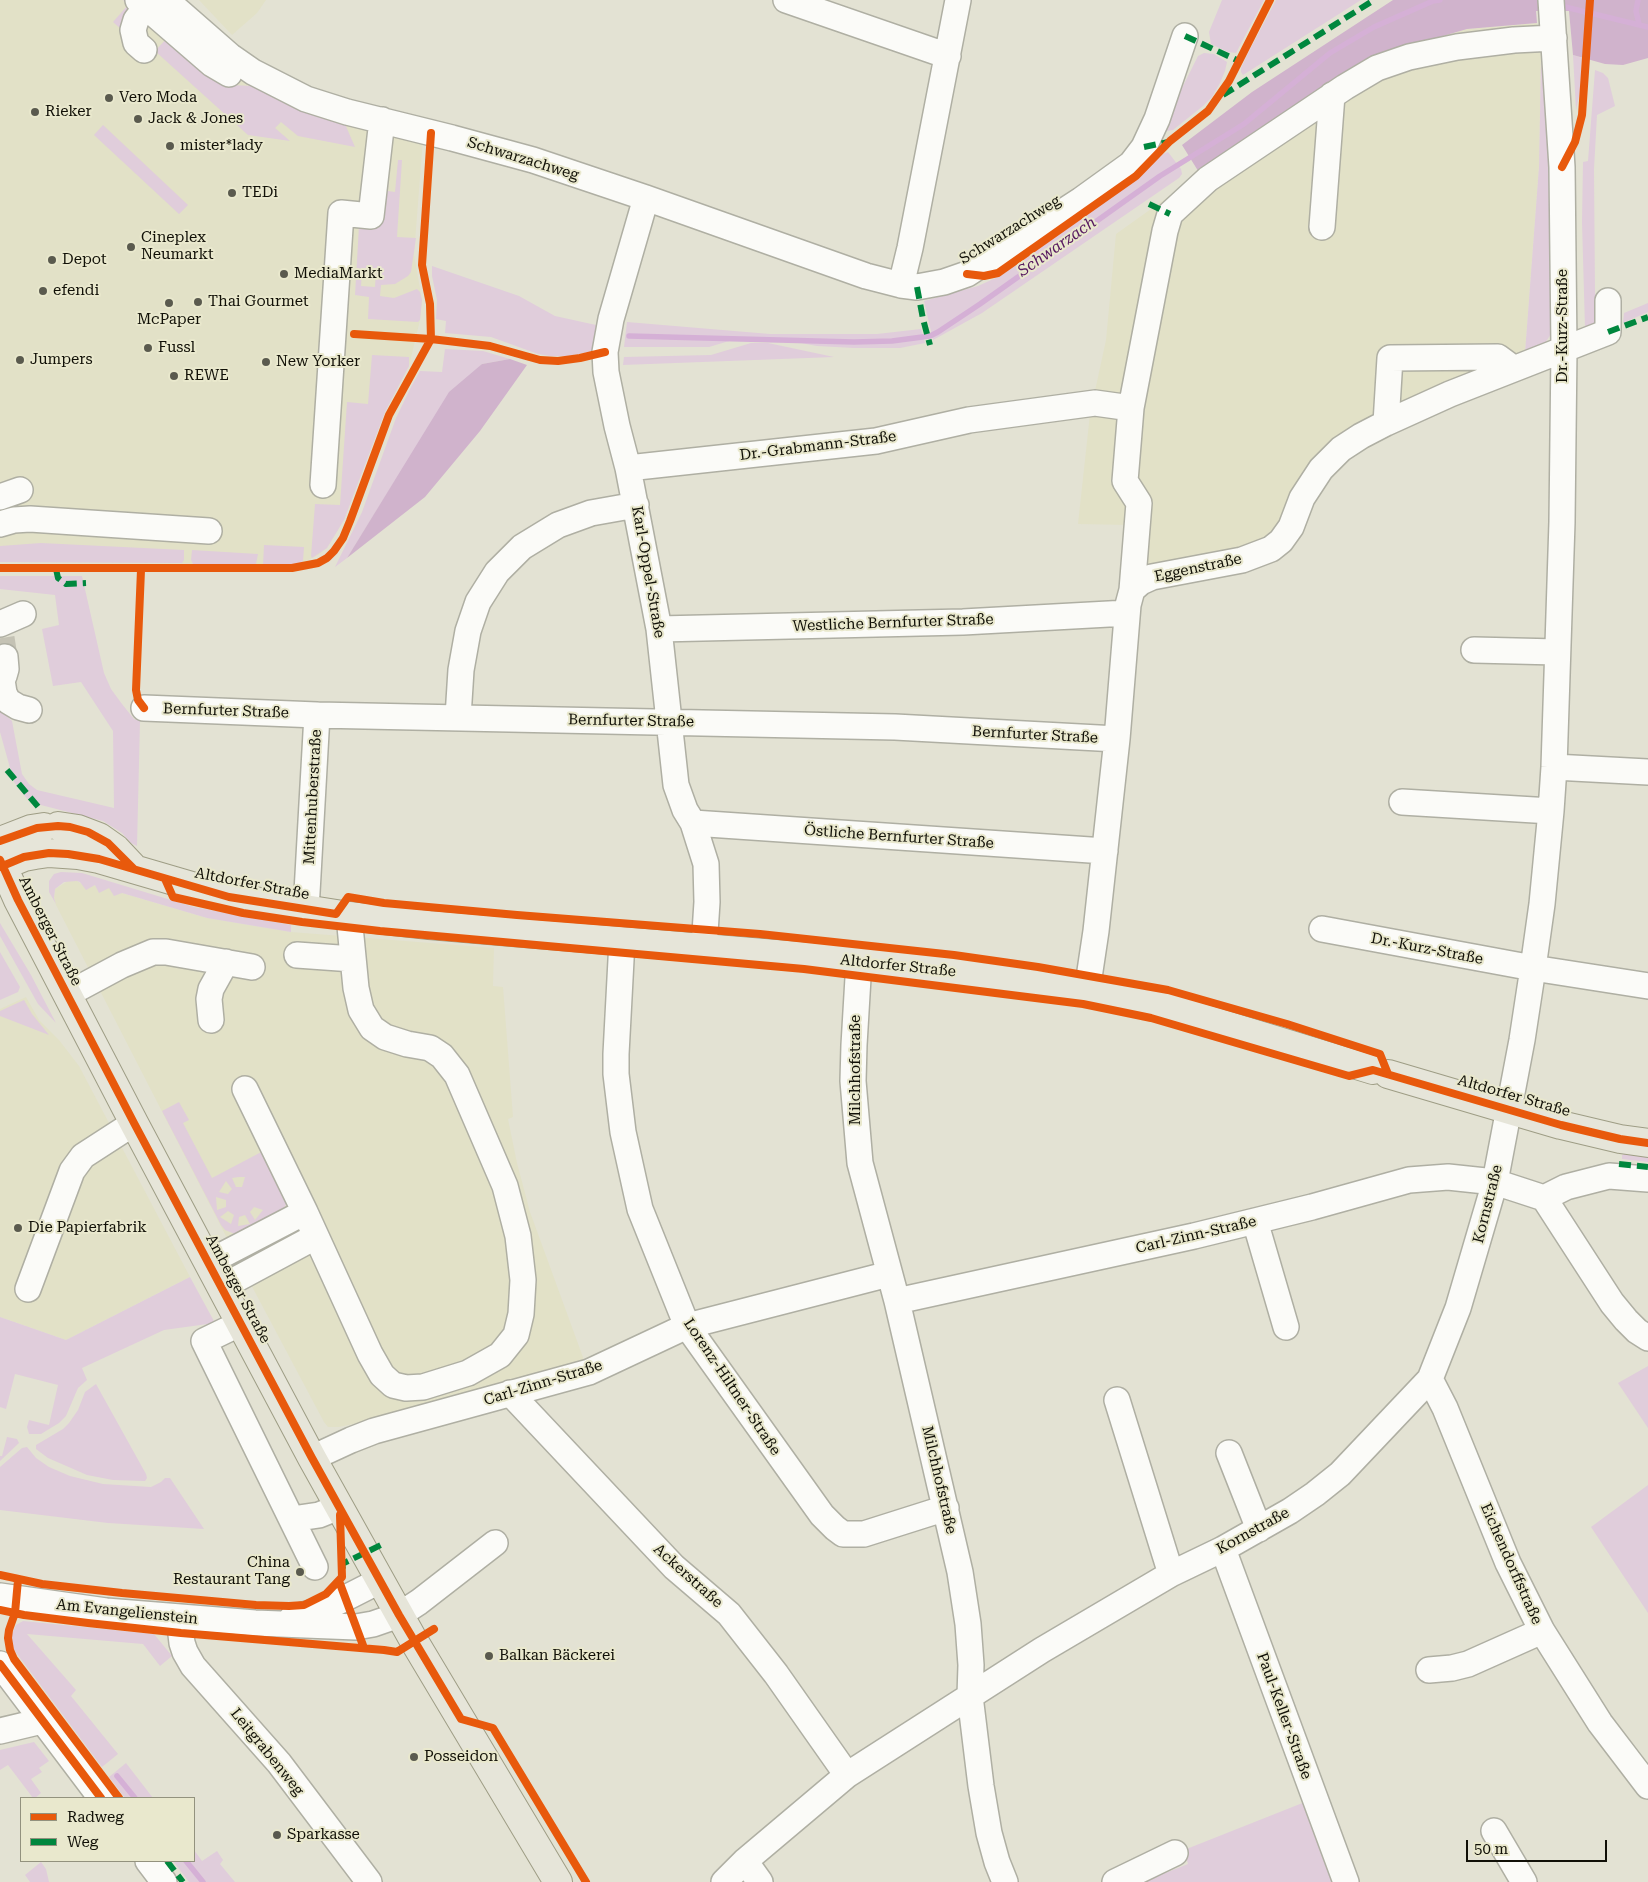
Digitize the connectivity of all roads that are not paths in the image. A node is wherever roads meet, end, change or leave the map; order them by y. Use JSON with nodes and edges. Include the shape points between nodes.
{"nodes":[{"id":1,"x":786,"y":0,"type":"edge"},
{"id":2,"x":958,"y":0,"type":"edge"},
{"id":3,"x":150,"y":2,"type":"edge"},
{"id":4,"x":1552,"y":5,"type":"edge"},
{"id":5,"x":1185,"y":36,"type":"dead end"},
{"id":6,"x":1554,"y":38,"type":"junction"},
{"id":7,"x":144,"y":50,"type":"dead end"},
{"id":8,"x":948,"y":56,"type":"junction"},
{"id":9,"x":1332,"y":95,"type":"junction"},
{"id":10,"x":382,"y":120,"type":"junction"},
{"id":11,"x":646,"y":198,"type":"junction"},
{"id":12,"x":1322,"y":227,"type":"dead end"},
{"id":13,"x":901,"y":285,"type":"junction"},
{"id":14,"x":1608,"y":301,"type":"dead end"},
{"id":15,"x":1564,"y":349,"type":"junction"},
{"id":16,"x":1513,"y":368,"type":"junction"},
{"id":17,"x":1131,"y":408,"type":"junction"},
{"id":18,"x":1386,"y":423,"type":"junction"},
{"id":19,"x":628,"y":468,"type":"junction"},
{"id":20,"x":323,"y":485,"type":"dead end"},
{"id":21,"x":636,"y":504,"type":"junction"},
{"id":22,"x":0,"y":524,"type":"edge"},
{"id":23,"x":209,"y":531,"type":"dead end"},
{"id":24,"x":1130,"y":601,"type":"junction"},
{"id":25,"x":22,"y":614,"type":"dead end"},
{"id":26,"x":659,"y":629,"type":"junction"},
{"id":27,"x":1474,"y":650,"type":"dead end"},
{"id":28,"x":2,"y":652,"type":"edge"},
{"id":29,"x":1557,"y":652,"type":"junction"},
{"id":30,"x":144,"y":708,"type":"dead end"},
{"id":31,"x":29,"y":710,"type":"dead end"},
{"id":32,"x":318,"y":715,"type":"junction"},
{"id":33,"x":458,"y":717,"type":"junction"},
{"id":34,"x":669,"y":721,"type":"junction"},
{"id":35,"x":1117,"y":739,"type":"junction"},
{"id":36,"x":1554,"y":767,"type":"junction"},
{"id":37,"x":1648,"y":772,"type":"edge"},
{"id":38,"x":1402,"y":802,"type":"dead end"},
{"id":39,"x":1551,"y":811,"type":"junction"},
{"id":40,"x":693,"y":823,"type":"junction"},
{"id":41,"x":1105,"y":851,"type":"junction"},
{"id":42,"x":1,"y":859,"type":"edge"},
{"id":43,"x":134,"y":869,"type":"junction"},
{"id":44,"x":306,"y":910,"type":"junction"},
{"id":45,"x":349,"y":916,"type":"junction"},
{"id":46,"x":1322,"y":929,"type":"dead end"},
{"id":47,"x":622,"y":941,"type":"junction"},
{"id":48,"x":704,"y":948,"type":"junction"},
{"id":49,"x":297,"y":955,"type":"dead end"},
{"id":50,"x":353,"y":960,"type":"junction"},
{"id":51,"x":859,"y":961,"type":"junction"},
{"id":52,"x":226,"y":962,"type":"junction"},
{"id":53,"x":252,"y":967,"type":"dead end"},
{"id":54,"x":1533,"y":968,"type":"junction"},
{"id":55,"x":1648,"y":986,"type":"edge"},
{"id":56,"x":1087,"y":991,"type":"junction"},
{"id":57,"x":68,"y":994,"type":"junction"},
{"id":58,"x":212,"y":1020,"type":"dead end"},
{"id":59,"x":245,"y":1089,"type":"dead end"},
{"id":60,"x":1508,"y":1109,"type":"junction"},
{"id":61,"x":134,"y":1123,"type":"junction"},
{"id":62,"x":1648,"y":1143,"type":"edge"},
{"id":63,"x":1648,"y":1179,"type":"edge"},
{"id":64,"x":1495,"y":1182,"type":"junction"},
{"id":65,"x":1544,"y":1198,"type":"junction"},
{"id":66,"x":305,"y":1212,"type":"junction"},
{"id":67,"x":1255,"y":1221,"type":"junction"},
{"id":68,"x":315,"y":1237,"type":"junction"},
{"id":69,"x":209,"y":1262,"type":"junction"},
{"id":70,"x":889,"y":1274,"type":"junction"},
{"id":71,"x":222,"y":1287,"type":"junction"},
{"id":72,"x":28,"y":1289,"type":"dead end"},
{"id":73,"x":897,"y":1301,"type":"junction"},
{"id":74,"x":241,"y":1323,"type":"junction"},
{"id":75,"x":687,"y":1326,"type":"junction"},
{"id":76,"x":1286,"y":1327,"type":"dead end"},
{"id":77,"x":1648,"y":1338,"type":"edge"},
{"id":78,"x":1430,"y":1379,"type":"junction"},
{"id":79,"x":510,"y":1393,"type":"junction"},
{"id":80,"x":1117,"y":1400,"type":"dead end"},
{"id":81,"x":1229,"y":1453,"type":"dead end"},
{"id":82,"x":312,"y":1458,"type":"junction"},
{"id":83,"x":339,"y":1507,"type":"junction"},
{"id":84,"x":946,"y":1508,"type":"junction"},
{"id":85,"x":292,"y":1519,"type":"junction"},
{"id":86,"x":1259,"y":1529,"type":"junction"},
{"id":87,"x":495,"y":1543,"type":"dead end"},
{"id":88,"x":1223,"y":1549,"type":"junction"},
{"id":89,"x":315,"y":1568,"type":"dead end"},
{"id":90,"x":1171,"y":1574,"type":"junction"},
{"id":91,"x":379,"y":1581,"type":"junction"},
{"id":92,"x":0,"y":1596,"type":"edge"},
{"id":93,"x":399,"y":1615,"type":"junction"},
{"id":94,"x":179,"y":1617,"type":"junction"},
{"id":95,"x":255,"y":1623,"type":"junction"},
{"id":96,"x":1542,"y":1631,"type":"junction"},
{"id":97,"x":0,"y":1664,"type":"edge"},
{"id":98,"x":1429,"y":1670,"type":"dead end"},
{"id":99,"x":970,"y":1696,"type":"junction"},
{"id":100,"x":42,"y":1721,"type":"junction"},
{"id":101,"x":0,"y":1731,"type":"edge"},
{"id":102,"x":847,"y":1775,"type":"junction"},
{"id":103,"x":1648,"y":1786,"type":"edge"},
{"id":104,"x":100,"y":1797,"type":"edge"},
{"id":105,"x":1494,"y":1831,"type":"dead end"},
{"id":106,"x":1175,"y":1853,"type":"dead end"},
{"id":107,"x":745,"y":1861,"type":"junction"},
{"id":108,"x":149,"y":1862,"type":"edge"},
{"id":109,"x":164,"y":1882,"type":"edge"},
{"id":110,"x":369,"y":1882,"type":"edge"},
{"id":111,"x":558,"y":1882,"type":"edge"},
{"id":112,"x":724,"y":1882,"type":"edge"},
{"id":113,"x":760,"y":1882,"type":"edge"},
{"id":114,"x":1005,"y":1882,"type":"edge"},
{"id":115,"x":1114,"y":1882,"type":"edge"},
{"id":116,"x":1346,"y":1882,"type":"edge"},
{"id":117,"x":1524,"y":1882,"type":"edge"}],
"edges":[{"from":1,"to":8,"type":"street"},
{"from":2,"to":8,"type":"street"},
{"from":3,"to":7,"type":"street","via":[[132,30],[136,43]]},
{"from":3,"to":10,"type":"street","name":"Schwarzachweg","via":[[253,72],[306,99]]},
{"from":4,"to":6,"type":"street","name":"Dr.-Kurz-Straße"},
{"from":5,"to":13,"type":"street","name":"Schwarzachweg","via":[[1157,118],[1144,147],[1131,164],[967,274],[917,287]]},
{"from":6,"to":9,"type":"street","via":[[1457,47],[1409,57],[1377,68]]},
{"from":6,"to":15,"type":"street","name":"Dr.-Kurz-Straße","via":[[1562,167]]},
{"from":8,"to":13,"type":"street"},
{"from":9,"to":12,"type":"street"},
{"from":9,"to":17,"type":"street","via":[[1208,179],[1170,214]]},
{"from":10,"to":11,"type":"street","name":"Schwarzachweg","via":[[533,160]]},
{"from":10,"to":20,"type":"street","via":[[371,216],[340,213]]},
{"from":11,"to":13,"type":"street","name":"Schwarzachweg","via":[[866,276]]},
{"from":11,"to":19,"type":"street","name":"Karl-Oppel-Straße","via":[[611,319],[605,352],[610,394]]},
{"from":14,"to":15,"type":"street","name":"Eggenstraße","via":[[1608,332]]},
{"from":15,"to":16,"type":"street","name":"Eggenstraße"},
{"from":15,"to":29,"type":"street","name":"Dr.-Kurz-Straße"},
{"from":16,"to":18,"type":"street","name":"Eggenstraße"},
{"from":16,"to":18,"type":"street","via":[[1498,357],[1390,358]]},
{"from":17,"to":19,"type":"street","name":"Dr.-Grabmann-Straße","via":[[1095,403],[969,420],[876,441]]},
{"from":17,"to":24,"type":"street","via":[[1125,481],[1139,504]]},
{"from":18,"to":24,"type":"street","name":"Eggenstraße","via":[[1341,449],[1321,469],[1302,498],[1291,527],[1271,549],[1242,560],[1152,577],[1141,582]]},
{"from":19,"to":21,"type":"street","name":"Karl-Oppel-Straße"},
{"from":21,"to":26,"type":"street","name":"Karl-Oppel-Straße"},
{"from":21,"to":33,"type":"street","via":[[591,513],[558,525],[522,547],[497,572],[478,602],[468,631]]},
{"from":22,"to":23,"type":"street","via":[[30,519]]},
{"from":24,"to":26,"type":"street","name":"Westliche Bernfurter Straße","via":[[963,622]]},
{"from":24,"to":35,"type":"street"},
{"from":25,"to":28,"type":"street"},
{"from":26,"to":34,"type":"street","name":"Karl-Oppel-Straße"},
{"from":27,"to":29,"type":"street"},
{"from":28,"to":31,"type":"street","via":[[4,693],[8,701]]},
{"from":29,"to":36,"type":"street","name":"Dr.-Kurz-Straße"},
{"from":30,"to":32,"type":"street","name":"Bernfurter Straße"},
{"from":32,"to":33,"type":"street","name":"Bernfurter Straße"},
{"from":32,"to":44,"type":"street","name":"Mittenhuberstraße"},
{"from":33,"to":34,"type":"street","name":"Bernfurter Straße"},
{"from":34,"to":35,"type":"street","name":"Bernfurter Straße","via":[[895,727]]},
{"from":34,"to":40,"type":"street","name":"Karl-Oppel-Straße","via":[[676,784]]},
{"from":35,"to":41,"type":"street"},
{"from":36,"to":37,"type":"street"},
{"from":36,"to":39,"type":"street","name":"Dr.-Kurz-Straße"},
{"from":38,"to":39,"type":"street"},
{"from":39,"to":54,"type":"street","name":"Dr.-Kurz-Straße"},
{"from":40,"to":41,"type":"street","name":"Östliche Bernfurter Straße"},
{"from":40,"to":48,"type":"street","name":"Karl-Oppel-Straße","via":[[706,864]]},
{"from":41,"to":56,"type":"street"},
{"from":42,"to":43,"type":"main road","name":"Altdorfer Straße","via":[[49,853],[78,855]]},
{"from":42,"to":43,"type":"main road","via":[[31,829],[51,826],[78,829],[99,837],[116,849]]},
{"from":42,"to":57,"type":"main road","name":"Amberger Straße"},
{"from":43,"to":44,"type":"main road","name":"Altdorfer Straße","via":[[229,897]]},
{"from":44,"to":45,"type":"main road","name":"Altdorfer Straße"},
{"from":45,"to":47,"type":"main road","name":"Altdorfer Straße"},
{"from":45,"to":50,"type":"street"},
{"from":46,"to":54,"type":"street","name":"Dr.-Kurz-Straße"},
{"from":47,"to":48,"type":"main road","name":"Altdorfer Straße"},
{"from":47,"to":75,"type":"street","name":"Lorenz-Hiltner-Straße","via":[[616,1074],[623,1132],[640,1208]]},
{"from":48,"to":51,"type":"main road","name":"Altdorfer Straße"},
{"from":49,"to":50,"type":"street"},
{"from":50,"to":68,"type":"street","via":[[361,1010],[372,1028],[385,1037],[430,1048],[442,1056],[457,1075],[481,1130],[505,1186],[518,1236],[523,1280],[522,1314],[516,1335],[500,1355],[468,1373],[423,1387],[393,1385],[382,1375],[370,1354]]},
{"from":51,"to":56,"type":"main road","name":"Altdorfer Straße"},
{"from":51,"to":70,"type":"street","name":"Milchhofstraße","via":[[853,1081],[856,1126],[860,1163]]},
{"from":52,"to":53,"type":"street"},
{"from":52,"to":57,"type":"street","via":[[153,952]]},
{"from":52,"to":58,"type":"street","via":[[209,999]]},
{"from":54,"to":55,"type":"street","name":"Dr.-Kurz-Straße"},
{"from":54,"to":60,"type":"street","name":"Dr.-Kurz-Straße"},
{"from":56,"to":60,"type":"main road","name":"Altdorfer Straße","via":[[1173,1009]]},
{"from":57,"to":61,"type":"main road","name":"Amberger Straße"},
{"from":59,"to":66,"type":"street"},
{"from":60,"to":62,"type":"main road","name":"Altdorfer Straße","via":[[1605,1136]]},
{"from":60,"to":64,"type":"street","name":"Kornstraße"},
{"from":61,"to":69,"type":"main road","name":"Amberger Straße"},
{"from":61,"to":72,"type":"street","via":[[83,1156],[72,1172]]},
{"from":63,"to":65,"type":"street","via":[[1609,1176],[1566,1187]]},
{"from":64,"to":65,"type":"street","name":"Carl-Zinn-Straße"},
{"from":64,"to":67,"type":"street","name":"Carl-Zinn-Straße","via":[[1448,1177],[1409,1180]]},
{"from":64,"to":78,"type":"street","name":"Kornstraße","via":[[1458,1308]]},
{"from":65,"to":77,"type":"street","via":[[1612,1303],[1637,1331]]},
{"from":66,"to":68,"type":"street"},
{"from":66,"to":69,"type":"street"},
{"from":67,"to":73,"type":"street","name":"Carl-Zinn-Straße"},
{"from":67,"to":76,"type":"street"},
{"from":68,"to":71,"type":"street"},
{"from":69,"to":71,"type":"main road","name":"Amberger Straße"},
{"from":70,"to":73,"type":"street","name":"Milchhofstraße"},
{"from":70,"to":75,"type":"street","name":"Carl-Zinn-Straße"},
{"from":71,"to":74,"type":"main road","name":"Amberger Straße"},
{"from":73,"to":84,"type":"street","name":"Milchhofstraße"},
{"from":74,"to":82,"type":"main road","name":"Amberger Straße"},
{"from":74,"to":85,"type":"street","via":[[204,1340]]},
{"from":75,"to":79,"type":"street","name":"Carl-Zinn-Straße","via":[[590,1372]]},
{"from":75,"to":84,"type":"street","name":"Lorenz-Hiltner-Straße","via":[[822,1516],[834,1528],[843,1534],[864,1534]]},
{"from":78,"to":86,"type":"street","name":"Kornstraße","via":[[1340,1474]]},
{"from":78,"to":96,"type":"street","name":"Eichendorffstraße","via":[[1511,1569]]},
{"from":79,"to":82,"type":"street","name":"Carl-Zinn-Straße","via":[[374,1432]]},
{"from":79,"to":102,"type":"street","name":"Ackerstraße","via":[[674,1567],[729,1614]]},
{"from":80,"to":90,"type":"street"},
{"from":81,"to":86,"type":"street"},
{"from":82,"to":83,"type":"main road","name":"Amberger Straße"},
{"from":83,"to":85,"type":"street","via":[[319,1515]]},
{"from":83,"to":91,"type":"main road","name":"Amberger Straße"},
{"from":84,"to":99,"type":"street","name":"Milchhofstraße","via":[[968,1624]]},
{"from":85,"to":89,"type":"street"},
{"from":86,"to":88,"type":"street","name":"Kornstraße"},
{"from":87,"to":93,"type":"street","name":"Am Evangelienstein"},
{"from":88,"to":90,"type":"street","name":"Kornstraße"},
{"from":88,"to":116,"type":"street","name":"Paul-Keller-Straße"},
{"from":90,"to":99,"type":"street","name":"Kornstraße"},
{"from":91,"to":93,"type":"main road","name":"Amberger Straße"},
{"from":91,"to":95,"type":"street","name":"Am Evangelienstein","via":[[316,1612]]},
{"from":92,"to":94,"type":"street","name":"Am Evangelienstein","via":[[96,1610]]},
{"from":93,"to":95,"type":"street","name":"Am Evangelienstein","via":[[356,1627]]},
{"from":93,"to":111,"type":"main road","name":"Amberger Straße"},
{"from":94,"to":95,"type":"street","name":"Am Evangelienstein"},
{"from":94,"to":110,"type":"street","name":"Leitgrabenweg","via":[[184,1647],[193,1666],[279,1763]]},
{"from":96,"to":98,"type":"street","via":[[1468,1664]]},
{"from":96,"to":103,"type":"street","name":"Eichendorffstraße","via":[[1600,1723]]},
{"from":97,"to":100,"type":"street"},
{"from":99,"to":102,"type":"street"},
{"from":99,"to":114,"type":"street","via":[[989,1833]]},
{"from":100,"to":101,"type":"street"},
{"from":100,"to":104,"type":"street"},
{"from":102,"to":107,"type":"street"},
{"from":105,"to":117,"type":"street"},
{"from":106,"to":115,"type":"street"},
{"from":107,"to":112,"type":"street"},
{"from":107,"to":113,"type":"street"},
{"from":108,"to":109,"type":"street"}]}
